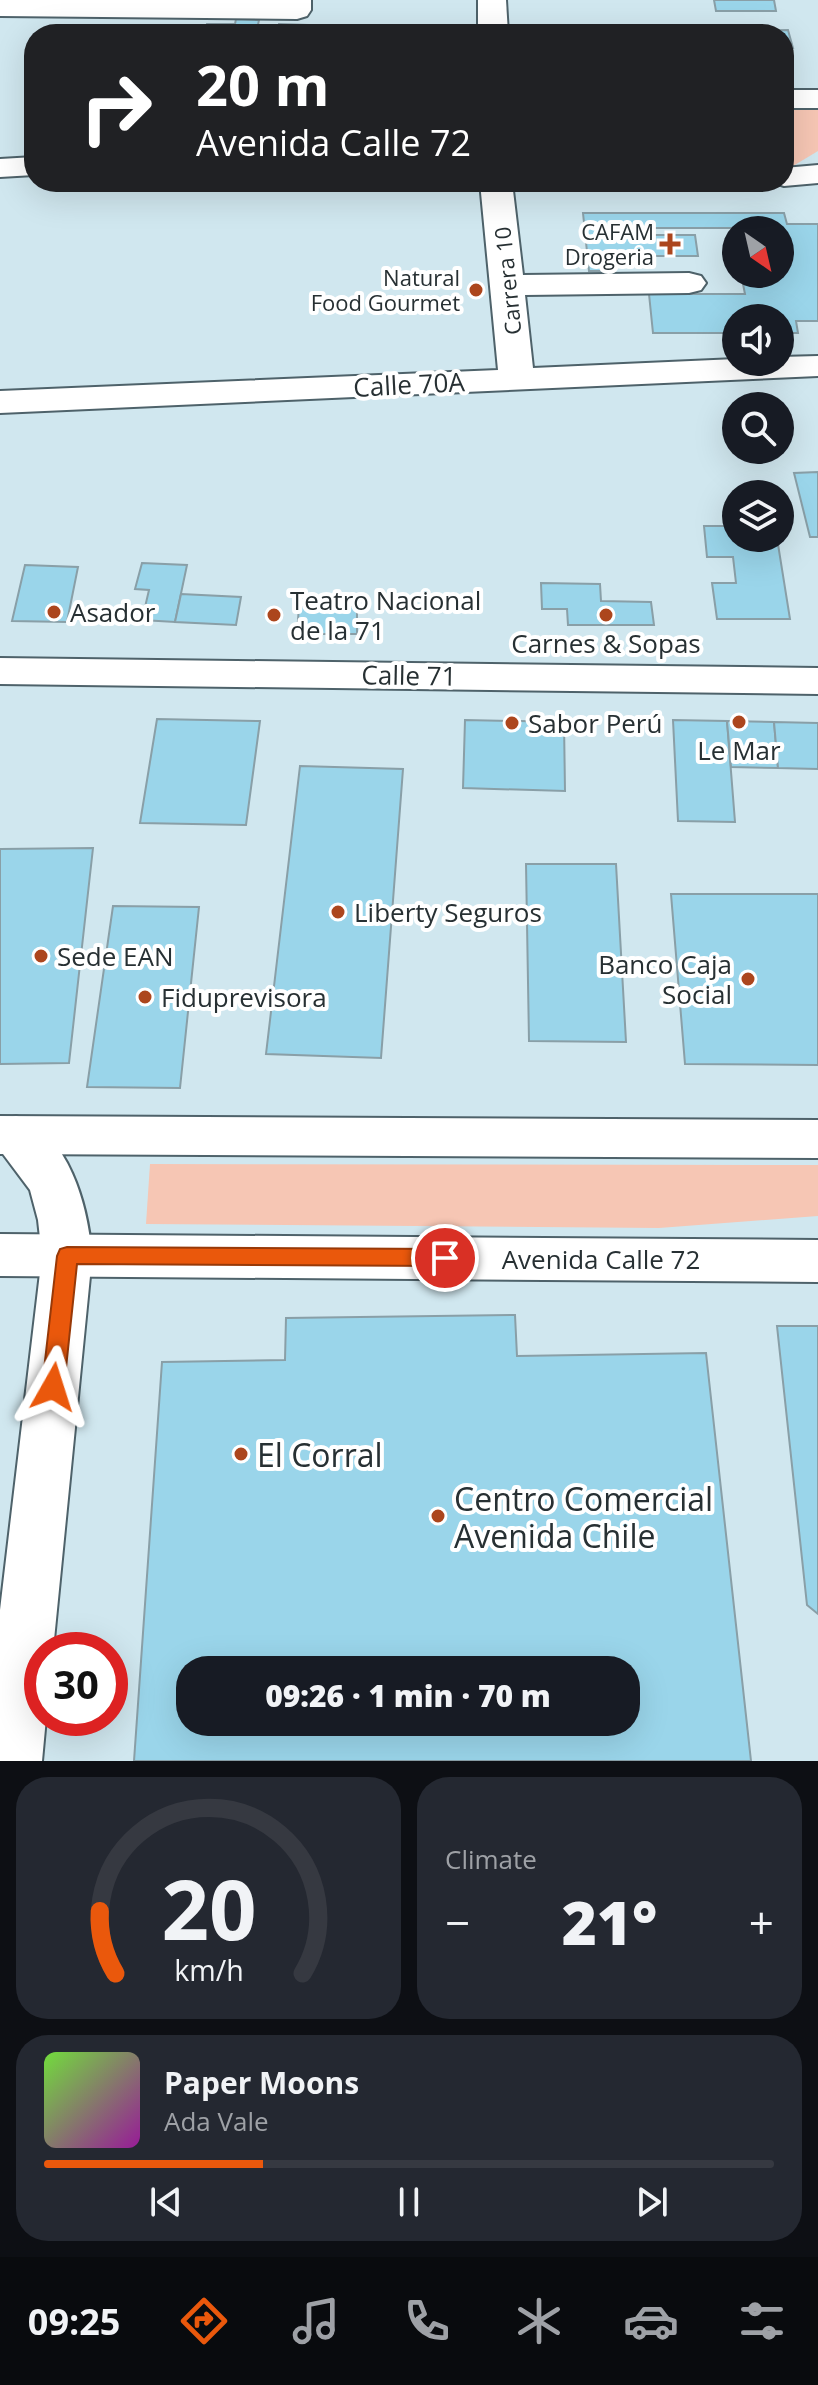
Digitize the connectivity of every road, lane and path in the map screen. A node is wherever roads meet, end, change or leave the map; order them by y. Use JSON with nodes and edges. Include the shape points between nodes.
{"nodes":[{"id":1,"x":297,"y":0,"type":"edge"},
{"id":2,"x":492,"y":0,"type":"edge"},
{"id":3,"x":0,"y":7,"type":"edge"},
{"id":4,"x":493,"y":24,"type":"edge"},
{"id":5,"x":794,"y":99,"type":"edge"},
{"id":6,"x":818,"y":99,"type":"edge"},
{"id":7,"x":24,"y":142,"type":"edge"},
{"id":8,"x":0,"y":143,"type":"edge"},
{"id":9,"x":24,"y":167,"type":"edge"},
{"id":10,"x":0,"y":168,"type":"edge"},
{"id":11,"x":818,"y":174,"type":"edge"},
{"id":12,"x":794,"y":176,"type":"edge"},
{"id":13,"x":497,"y":192,"type":"edge"},
{"id":14,"x":689,"y":283,"type":"dead end"},
{"id":15,"x":509,"y":285,"type":"junction"},
{"id":16,"x":818,"y":366,"type":"edge"},
{"id":17,"x":517,"y":379,"type":"junction"},
{"id":18,"x":0,"y":402,"type":"edge"},
{"id":19,"x":0,"y":671,"type":"edge"},
{"id":20,"x":818,"y":681,"type":"edge"},
{"id":21,"x":8,"y":1135,"type":"edge"},
{"id":22,"x":818,"y":1139,"type":"edge"},
{"id":23,"x":0,"y":1255,"type":"edge"},
{"id":24,"x":67,"y":1256,"type":"junction"},
{"id":25,"x":818,"y":1261,"type":"edge"},
{"id":26,"x":12,"y":1761,"type":"edge"}],
"edges":[{"from":1,"to":3,"type":"street","via":[[297,10]]},
{"from":2,"to":4,"type":"street"},
{"from":5,"to":6,"type":"street"},
{"from":7,"to":8,"type":"street"},
{"from":9,"to":10,"type":"street"},
{"from":11,"to":12,"type":"street"},
{"from":13,"to":15,"type":"street","name":"Carrera 10"},
{"from":14,"to":15,"type":"street"},
{"from":15,"to":17,"type":"street","name":"Carrera 10"},
{"from":16,"to":17,"type":"street","name":"Calle 70A"},
{"from":17,"to":18,"type":"street","name":"Calle 70A"},
{"from":19,"to":20,"type":"street","name":"Calle 71"},
{"from":21,"to":22,"type":"street"},
{"from":21,"to":24,"type":"street","via":[[34,1154],[54,1184],[65,1222]]},
{"from":23,"to":24,"type":"street","name":"Avenida Calle 72"},
{"from":24,"to":25,"type":"street","name":"Avenida Calle 72"},
{"from":24,"to":26,"type":"street"}]}
